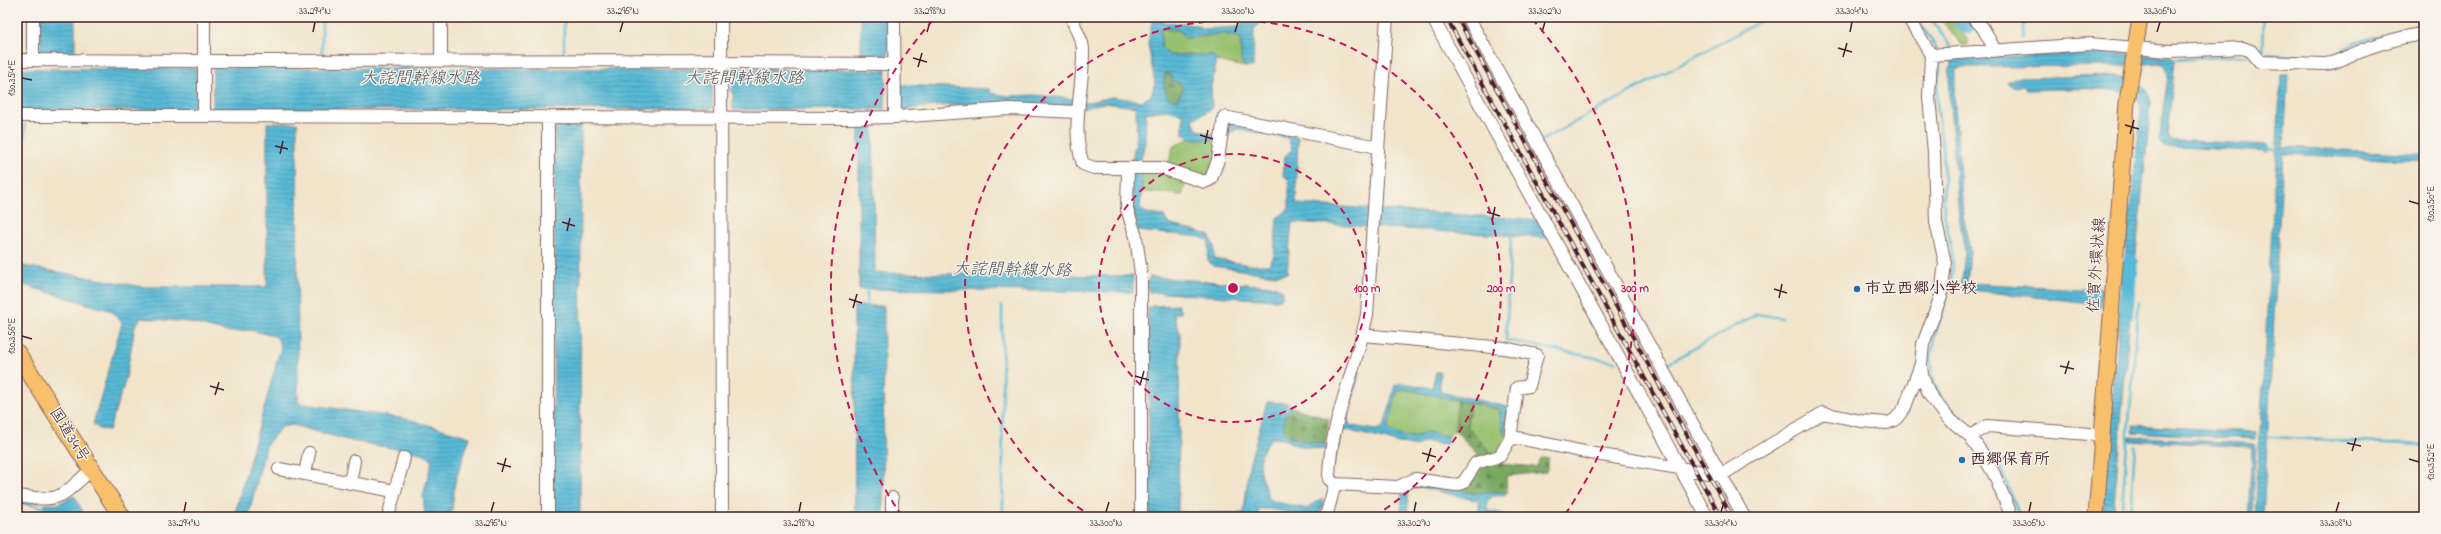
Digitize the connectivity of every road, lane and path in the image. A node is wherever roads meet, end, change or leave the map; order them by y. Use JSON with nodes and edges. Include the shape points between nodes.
{"nodes":[{"id":1,"x":33,"y":17,"type":"edge"},
{"id":2,"x":204,"y":17,"type":"edge"},
{"id":3,"x":441,"y":17,"type":"edge"},
{"id":4,"x":722,"y":17,"type":"edge"},
{"id":5,"x":894,"y":17,"type":"edge"},
{"id":6,"x":1072,"y":17,"type":"edge"},
{"id":7,"x":1387,"y":17,"type":"edge"},
{"id":8,"x":1432,"y":17,"type":"edge"},
{"id":9,"x":1468,"y":17,"type":"edge"},
{"id":10,"x":1908,"y":17,"type":"edge"},
{"id":11,"x":1973,"y":17,"type":"edge"},
{"id":12,"x":2140,"y":17,"type":"edge"},
{"id":13,"x":2424,"y":34,"type":"edge"},
{"id":14,"x":2135,"y":46,"type":"junction"},
{"id":15,"x":1994,"y":50,"type":"junction"},
{"id":16,"x":1932,"y":54,"type":"junction"},
{"id":17,"x":17,"y":60,"type":"edge"},
{"id":18,"x":33,"y":60,"type":"junction"},
{"id":19,"x":721,"y":60,"type":"junction"},
{"id":20,"x":204,"y":61,"type":"junction"},
{"id":21,"x":441,"y":61,"type":"junction"},
{"id":22,"x":894,"y":64,"type":"junction"},
{"id":23,"x":1078,"y":112,"type":"junction"},
{"id":24,"x":17,"y":116,"type":"edge"},
{"id":25,"x":204,"y":116,"type":"junction"},
{"id":26,"x":548,"y":117,"type":"junction"},
{"id":27,"x":895,"y":117,"type":"junction"},
{"id":28,"x":721,"y":118,"type":"junction"},
{"id":29,"x":1378,"y":147,"type":"junction"},
{"id":30,"x":1128,"y":169,"type":"junction"},
{"id":31,"x":1363,"y":336,"type":"junction"},
{"id":32,"x":17,"y":353,"type":"edge"},
{"id":33,"x":1921,"y":364,"type":"junction"},
{"id":34,"x":1975,"y":433,"type":"junction"},
{"id":35,"x":2102,"y":435,"type":"junction"},
{"id":36,"x":1510,"y":439,"type":"junction"},
{"id":37,"x":309,"y":453,"type":"dead end"},
{"id":38,"x":404,"y":458,"type":"dead end"},
{"id":39,"x":354,"y":461,"type":"dead end"},
{"id":40,"x":279,"y":469,"type":"dead end"},
{"id":41,"x":91,"y":470,"type":"junction"},
{"id":42,"x":1682,"y":470,"type":"junction"},
{"id":43,"x":306,"y":474,"type":"junction"},
{"id":44,"x":1721,"y":475,"type":"junction"},
{"id":45,"x":350,"y":483,"type":"junction"},
{"id":46,"x":1335,"y":484,"type":"junction"},
{"id":47,"x":394,"y":491,"type":"junction"},
{"id":48,"x":17,"y":496,"type":"edge"},
{"id":49,"x":892,"y":498,"type":"dead end"},
{"id":50,"x":122,"y":517,"type":"edge"},
{"id":51,"x":388,"y":517,"type":"edge"},
{"id":52,"x":548,"y":517,"type":"edge"},
{"id":53,"x":722,"y":517,"type":"edge"},
{"id":54,"x":892,"y":517,"type":"edge"},
{"id":55,"x":1142,"y":517,"type":"edge"},
{"id":56,"x":1326,"y":517,"type":"edge"},
{"id":57,"x":1707,"y":517,"type":"edge"},
{"id":58,"x":1744,"y":517,"type":"edge"},
{"id":59,"x":2012,"y":517,"type":"edge"},
{"id":60,"x":2096,"y":517,"type":"edge"}],
"edges":[{"from":1,"to":18,"type":"street"},
{"from":2,"to":20,"type":"street"},
{"from":3,"to":21,"type":"street"},
{"from":4,"to":19,"type":"street"},
{"from":5,"to":22,"type":"street"},
{"from":6,"to":23,"type":"street","via":[[1074,28],[1083,46],[1083,77],[1078,96]]},
{"from":7,"to":29,"type":"street"},
{"from":8,"to":42,"type":"street"},
{"from":9,"to":44,"type":"street"},
{"from":10,"to":16,"type":"street"},
{"from":11,"to":15,"type":"street","via":[[1983,28]]},
{"from":12,"to":14,"type":"main road","name":"佐賀外環状線"},
{"from":13,"to":14,"type":"street","via":[[2405,37],[2357,52],[2334,63],[2260,62],[2243,48],[2169,51]]},
{"from":14,"to":15,"type":"street","via":[[2090,44]]},
{"from":14,"to":35,"type":"main road","name":"佐賀外環状線","via":[[2127,102]]},
{"from":15,"to":16,"type":"street"},
{"from":16,"to":33,"type":"street","via":[[1929,97],[1936,222],[1945,269],[1941,296],[1923,344]]},
{"from":17,"to":18,"type":"street"},
{"from":18,"to":20,"type":"street"},
{"from":19,"to":21,"type":"street"},
{"from":19,"to":22,"type":"street","via":[[729,64]]},
{"from":19,"to":28,"type":"street"},
{"from":20,"to":21,"type":"street"},
{"from":20,"to":25,"type":"street"},
{"from":22,"to":27,"type":"street"},
{"from":23,"to":27,"type":"street","via":[[1009,109]]},
{"from":23,"to":30,"type":"street","via":[[1078,150],[1083,164],[1094,168]]},
{"from":24,"to":25,"type":"street"},
{"from":25,"to":26,"type":"street"},
{"from":26,"to":28,"type":"street"},
{"from":26,"to":52,"type":"street"},
{"from":27,"to":28,"type":"street"},
{"from":28,"to":53,"type":"street"},
{"from":29,"to":30,"type":"street","via":[[1224,117],[1218,160],[1211,179],[1205,182],[1161,168]]},
{"from":29,"to":31,"type":"street","via":[[1367,314]]},
{"from":30,"to":55,"type":"street","via":[[1127,209],[1136,237],[1141,286]]},
{"from":31,"to":36,"type":"street","via":[[1504,348],[1537,356],[1529,386],[1516,388]]},
{"from":31,"to":46,"type":"street","via":[[1329,455],[1329,479]]},
{"from":32,"to":41,"type":"highway","name":"国道34号"},
{"from":33,"to":34,"type":"street","via":[[1929,394],[1948,418]]},
{"from":33,"to":44,"type":"street","via":[[1905,406],[1895,420],[1887,423],[1861,421],[1823,413]]},
{"from":34,"to":35,"type":"street","via":[[1987,426]]},
{"from":34,"to":59,"type":"street"},
{"from":35,"to":60,"type":"main road","name":"佐賀外環状線"},
{"from":36,"to":42,"type":"street","via":[[1518,438]]},
{"from":36,"to":46,"type":"street","via":[[1500,456],[1476,463],[1463,483],[1415,479],[1398,487]]},
{"from":37,"to":43,"type":"street"},
{"from":38,"to":47,"type":"street"},
{"from":39,"to":45,"type":"street"},
{"from":40,"to":43,"type":"street"},
{"from":41,"to":48,"type":"street","via":[[54,499]]},
{"from":41,"to":50,"type":"highway","name":"国道34号"},
{"from":42,"to":44,"type":"street"},
{"from":42,"to":57,"type":"street"},
{"from":43,"to":45,"type":"street"},
{"from":44,"to":58,"type":"street"},
{"from":45,"to":47,"type":"street"},
{"from":46,"to":56,"type":"street"},
{"from":47,"to":51,"type":"street"},
{"from":49,"to":54,"type":"street"}]}
